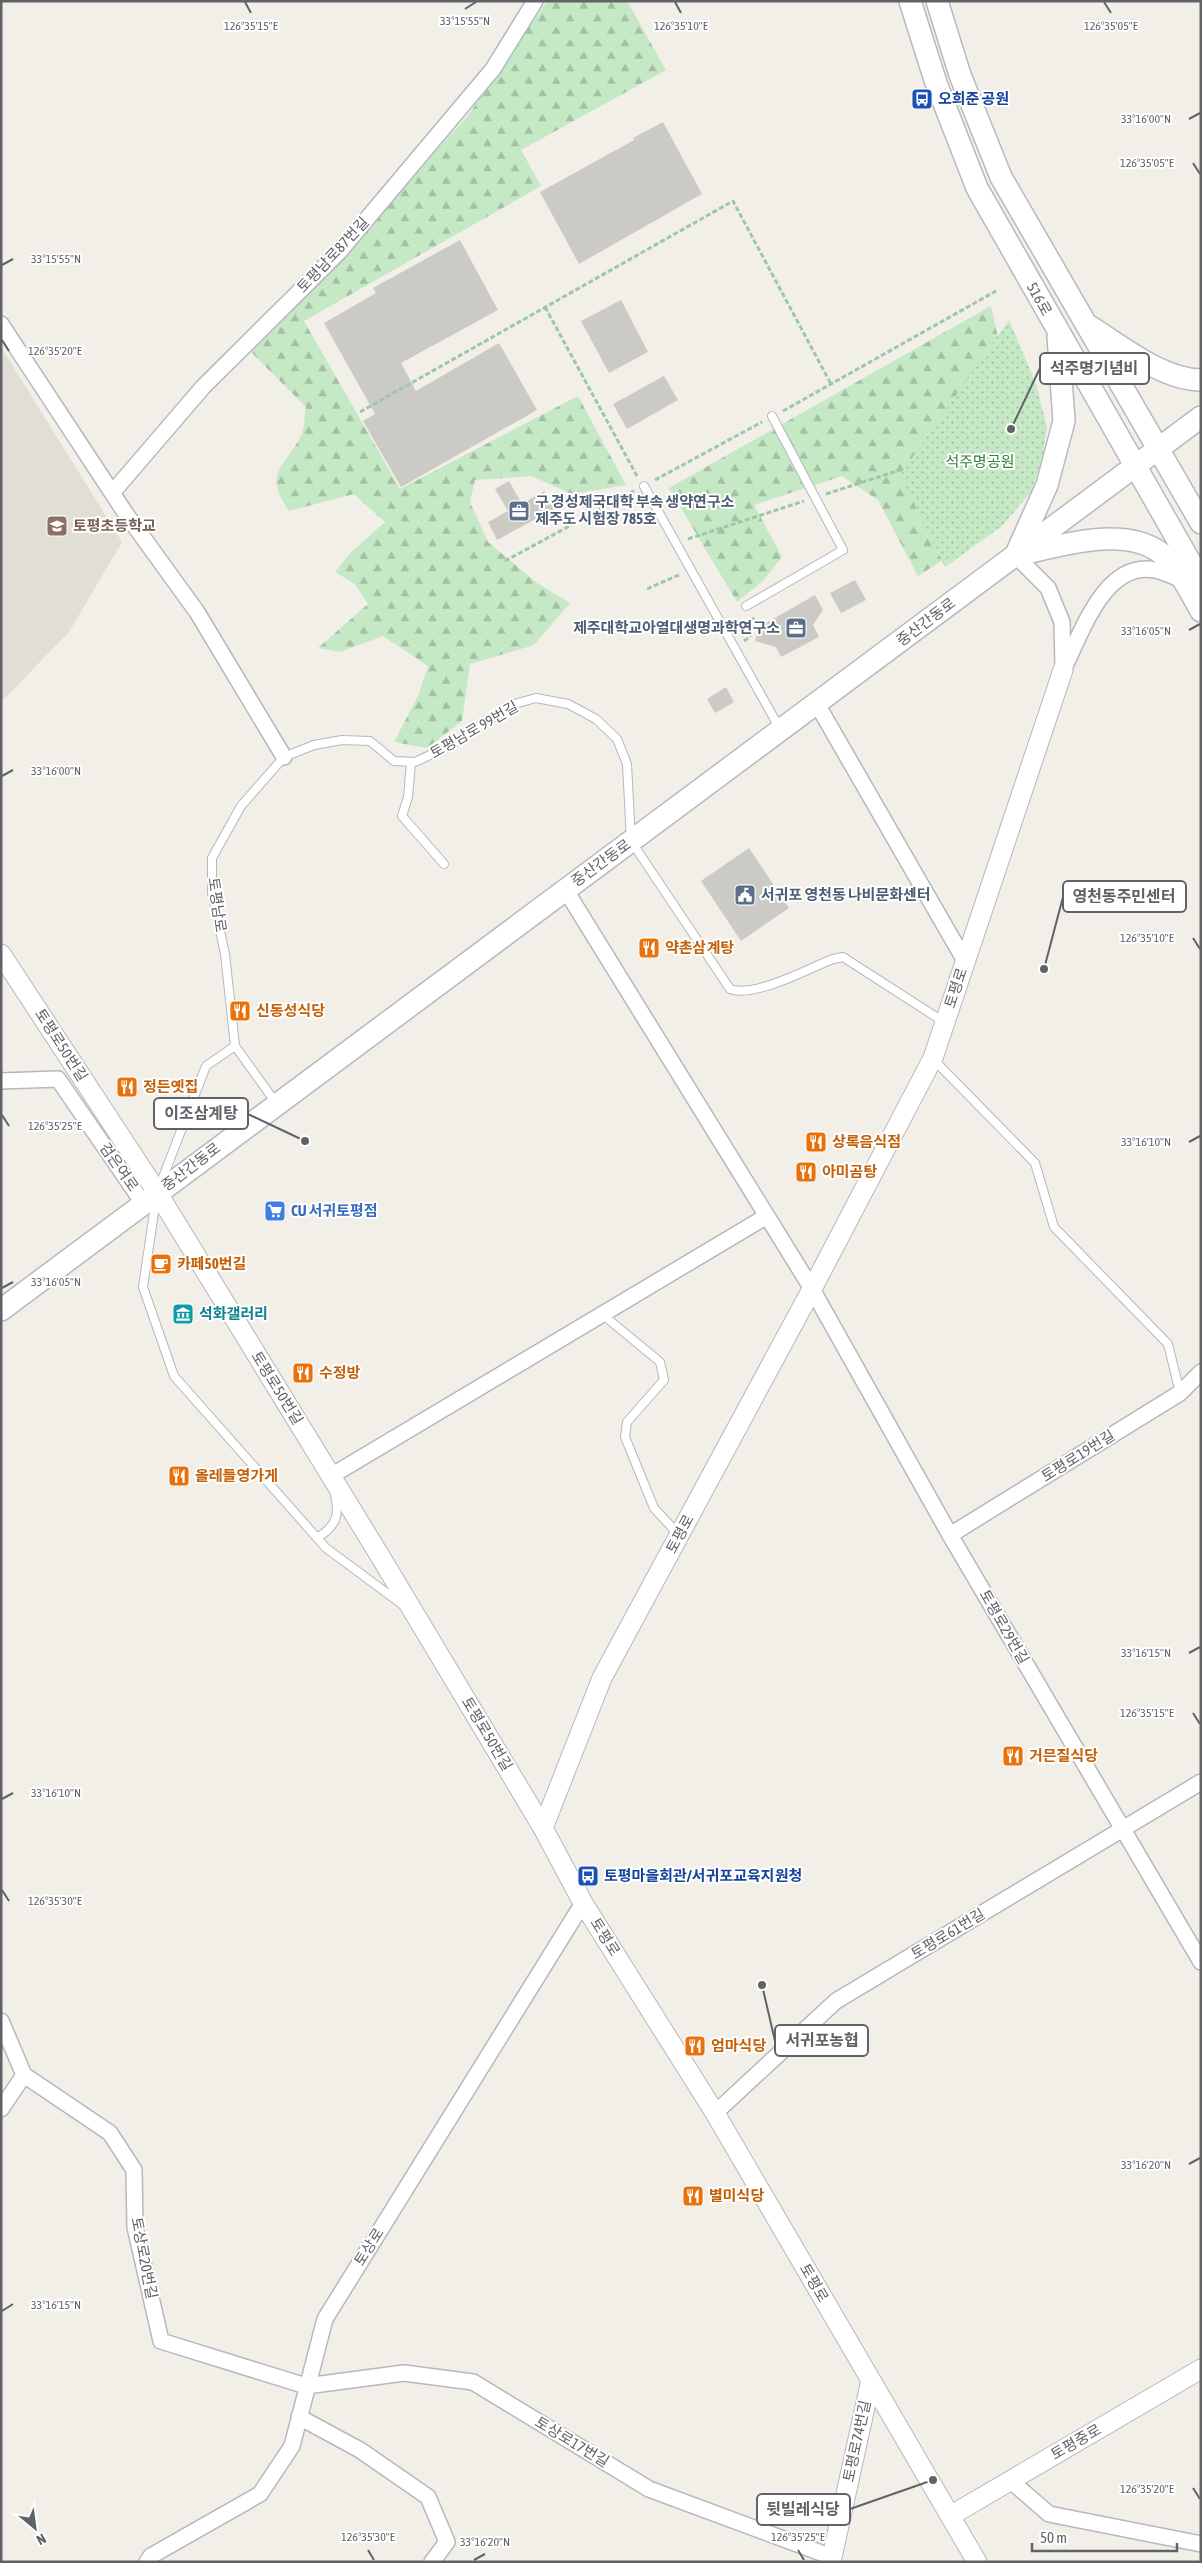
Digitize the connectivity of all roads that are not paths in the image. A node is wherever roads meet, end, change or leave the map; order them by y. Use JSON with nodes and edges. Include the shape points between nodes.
{"nodes":[{"id":1,"x":535,"y":1,"type":"edge"},
{"id":2,"x":910,"y":1,"type":"edge"},
{"id":3,"x":937,"y":1,"type":"edge"},
{"id":4,"x":1083,"y":322,"type":"junction"},
{"id":5,"x":1,"y":324,"type":"edge"},
{"id":6,"x":1057,"y":331,"type":"junction"},
{"id":7,"x":1201,"y":380,"type":"edge"},
{"id":8,"x":772,"y":416,"type":"road end"},
{"id":9,"x":1201,"y":417,"type":"edge"},
{"id":10,"x":1159,"y":448,"type":"junction"},
{"id":11,"x":1136,"y":465,"type":"junction"},
{"id":12,"x":644,"y":486,"type":"road end"},
{"id":13,"x":112,"y":493,"type":"junction"},
{"id":14,"x":1201,"y":523,"type":"edge"},
{"id":15,"x":1016,"y":556,"type":"junction"},
{"id":16,"x":1192,"y":581,"type":"edge"},
{"id":17,"x":746,"y":606,"type":"road end"},
{"id":18,"x":1201,"y":611,"type":"edge"},
{"id":19,"x":1063,"y":670,"type":"junction"},
{"id":20,"x":817,"y":704,"type":"junction"},
{"id":21,"x":781,"y":731,"type":"junction"},
{"id":22,"x":284,"y":757,"type":"junction"},
{"id":23,"x":412,"y":762,"type":"junction"},
{"id":24,"x":631,"y":841,"type":"junction"},
{"id":25,"x":444,"y":864,"type":"dead end"},
{"id":26,"x":565,"y":889,"type":"junction"},
{"id":27,"x":1,"y":954,"type":"edge"},
{"id":28,"x":965,"y":961,"type":"junction"},
{"id":29,"x":944,"y":1022,"type":"junction"},
{"id":30,"x":235,"y":1046,"type":"junction"},
{"id":31,"x":933,"y":1058,"type":"junction"},
{"id":32,"x":1,"y":1081,"type":"edge"},
{"id":33,"x":276,"y":1104,"type":"junction"},
{"id":34,"x":150,"y":1197,"type":"junction"},
{"id":35,"x":767,"y":1216,"type":"junction"},
{"id":36,"x":812,"y":1289,"type":"junction"},
{"id":37,"x":1,"y":1310,"type":"edge"},
{"id":38,"x":602,"y":1314,"type":"junction"},
{"id":39,"x":1201,"y":1372,"type":"edge"},
{"id":40,"x":1180,"y":1393,"type":"junction"},
{"id":41,"x":331,"y":1476,"type":"junction"},
{"id":42,"x":679,"y":1535,"type":"junction"},
{"id":43,"x":950,"y":1535,"type":"junction"},
{"id":44,"x":317,"y":1538,"type":"junction"},
{"id":45,"x":415,"y":1614,"type":"junction"},
{"id":46,"x":1201,"y":1782,"type":"edge"},
{"id":47,"x":543,"y":1828,"type":"junction"},
{"id":48,"x":1123,"y":1830,"type":"junction"},
{"id":49,"x":583,"y":1903,"type":"junction"},
{"id":50,"x":1201,"y":1962,"type":"edge"},
{"id":51,"x":1,"y":2021,"type":"edge"},
{"id":52,"x":24,"y":2075,"type":"junction"},
{"id":53,"x":1,"y":2109,"type":"edge"},
{"id":54,"x":715,"y":2113,"type":"junction"},
{"id":55,"x":1201,"y":2369,"type":"edge"},
{"id":56,"x":871,"y":2380,"type":"junction"},
{"id":57,"x":306,"y":2386,"type":"junction"},
{"id":58,"x":299,"y":2417,"type":"junction"},
{"id":59,"x":1010,"y":2481,"type":"junction"},
{"id":60,"x":950,"y":2516,"type":"junction"},
{"id":61,"x":1201,"y":2544,"type":"edge"},
{"id":62,"x":831,"y":2559,"type":"edge"},
{"id":63,"x":147,"y":2562,"type":"edge"},
{"id":64,"x":432,"y":2562,"type":"edge"},
{"id":65,"x":978,"y":2562,"type":"edge"}],
"edges":[{"from":1,"to":13,"type":"street","name":"토평남로87번길","via":[[493,69],[339,252],[203,387]]},
{"from":2,"to":6,"type":"main road","name":"516로","via":[[936,84],[977,188]]},
{"from":3,"to":4,"type":"main road","name":"516로","via":[[960,75],[1001,176]]},
{"from":4,"to":7,"type":"main road","via":[[1162,371],[1186,380]]},
{"from":4,"to":10,"type":"main road","name":"516로"},
{"from":5,"to":13,"type":"street"},
{"from":6,"to":11,"type":"main road","name":"516로"},
{"from":6,"to":15,"type":"main road","via":[[1064,421],[1047,485]]},
{"from":8,"to":17,"type":"lane","via":[[843,550]]},
{"from":9,"to":10,"type":"main road","name":"중산간동로"},
{"from":10,"to":11,"type":"main road","name":"중산간동로"},
{"from":10,"to":14,"type":"main road","name":"516로"},
{"from":11,"to":15,"type":"main road","name":"중산간동로"},
{"from":11,"to":16,"type":"main road","name":"516로"},
{"from":12,"to":21,"type":"lane"},
{"from":13,"to":22,"type":"street","via":[[198,612]]},
{"from":15,"to":16,"type":"main road","via":[[1082,541],[1113,539],[1134,542],[1162,554]]},
{"from":15,"to":19,"type":"street","via":[[1048,588],[1062,622]]},
{"from":15,"to":20,"type":"main road","name":"중산간동로"},
{"from":16,"to":18,"type":"main road"},
{"from":16,"to":19,"type":"street","via":[[1154,570],[1136,570],[1118,576],[1100,596]]},
{"from":19,"to":28,"type":"street","name":"토평로"},
{"from":20,"to":21,"type":"main road","name":"중산간동로"},
{"from":20,"to":28,"type":"street"},
{"from":21,"to":24,"type":"main road","name":"중산간동로"},
{"from":22,"to":23,"type":"lane","name":"토평남로 99번길","via":[[314,745],[342,740],[370,741],[394,761]]},
{"from":22,"to":30,"type":"lane","name":"토평남로","via":[[240,806],[212,858],[212,893],[225,954]]},
{"from":23,"to":24,"type":"lane","name":"토평남로 99번길","via":[[451,745],[514,704],[536,698],[568,704],[596,719],[618,739],[628,764]]},
{"from":23,"to":25,"type":"lane","via":[[402,816]]},
{"from":24,"to":26,"type":"main road","name":"중산간동로"},
{"from":24,"to":29,"type":"lane","via":[[730,989],[738,992],[755,990],[843,957]]},
{"from":26,"to":33,"type":"main road","name":"중산간동로"},
{"from":26,"to":35,"type":"street"},
{"from":27,"to":34,"type":"street","name":"토평로50번길"},
{"from":28,"to":29,"type":"street","name":"토평로"},
{"from":29,"to":31,"type":"street","name":"토평로"},
{"from":30,"to":33,"type":"lane","name":"토평남로"},
{"from":30,"to":34,"type":"lane","via":[[206,1066]]},
{"from":31,"to":36,"type":"street","name":"토평로"},
{"from":31,"to":40,"type":"lane","via":[[1035,1163],[1054,1227],[1168,1344]]},
{"from":32,"to":34,"type":"street","name":"검은여로","via":[[58,1079]]},
{"from":33,"to":34,"type":"main road","name":"중산간동로"},
{"from":34,"to":37,"type":"main road","name":"중산간동로"},
{"from":34,"to":41,"type":"street","name":"토평로50번길"},
{"from":34,"to":44,"type":"lane","via":[[143,1287],[174,1376]]},
{"from":35,"to":36,"type":"street"},
{"from":35,"to":38,"type":"street"},
{"from":36,"to":42,"type":"street","name":"토평로"},
{"from":36,"to":43,"type":"street","name":"토평로29번길"},
{"from":38,"to":41,"type":"street"},
{"from":38,"to":42,"type":"lane","via":[[660,1362],[664,1380],[626,1422],[625,1437],[654,1508]]},
{"from":39,"to":40,"type":"street","name":"토평로19번길"},
{"from":40,"to":43,"type":"street","name":"토평로19번길"},
{"from":41,"to":44,"type":"lane","via":[[339,1511],[329,1531]]},
{"from":41,"to":45,"type":"street","name":"토평로50번길"},
{"from":42,"to":47,"type":"street","name":"토평로","via":[[602,1678]]},
{"from":43,"to":48,"type":"street","name":"토평로29번길"},
{"from":44,"to":45,"type":"lane"},
{"from":45,"to":47,"type":"street","name":"토평로50번길"},
{"from":46,"to":48,"type":"street","name":"토평로61번길"},
{"from":47,"to":49,"type":"street","name":"토평로"},
{"from":48,"to":50,"type":"street","name":"토평로29번길"},
{"from":48,"to":54,"type":"street","name":"토평로61번길","via":[[836,2001]]},
{"from":49,"to":54,"type":"street","name":"토평로"},
{"from":49,"to":57,"type":"street","name":"토상로","via":[[325,2319]]},
{"from":51,"to":52,"type":"street"},
{"from":52,"to":53,"type":"street"},
{"from":52,"to":57,"type":"street","name":"토상로20번길","via":[[110,2133],[134,2170],[135,2227],[161,2341]]},
{"from":54,"to":56,"type":"street","name":"토평로"},
{"from":55,"to":59,"type":"street","name":"토평중로"},
{"from":56,"to":60,"type":"street","name":"토평로"},
{"from":56,"to":62,"type":"street","name":"토평로74번길"},
{"from":57,"to":58,"type":"street","name":"토상로"},
{"from":57,"to":62,"type":"street","name":"토상로17번길","via":[[404,2373],[474,2382],[649,2489]]},
{"from":58,"to":63,"type":"street","name":"토상로","via":[[292,2446],[260,2494],[151,2556]]},
{"from":58,"to":64,"type":"street","via":[[360,2450],[428,2497],[447,2542]]},
{"from":59,"to":60,"type":"street","name":"토평중로"},
{"from":59,"to":61,"type":"street","via":[[1049,2514]]},
{"from":60,"to":65,"type":"street","name":"토평로"}]}
